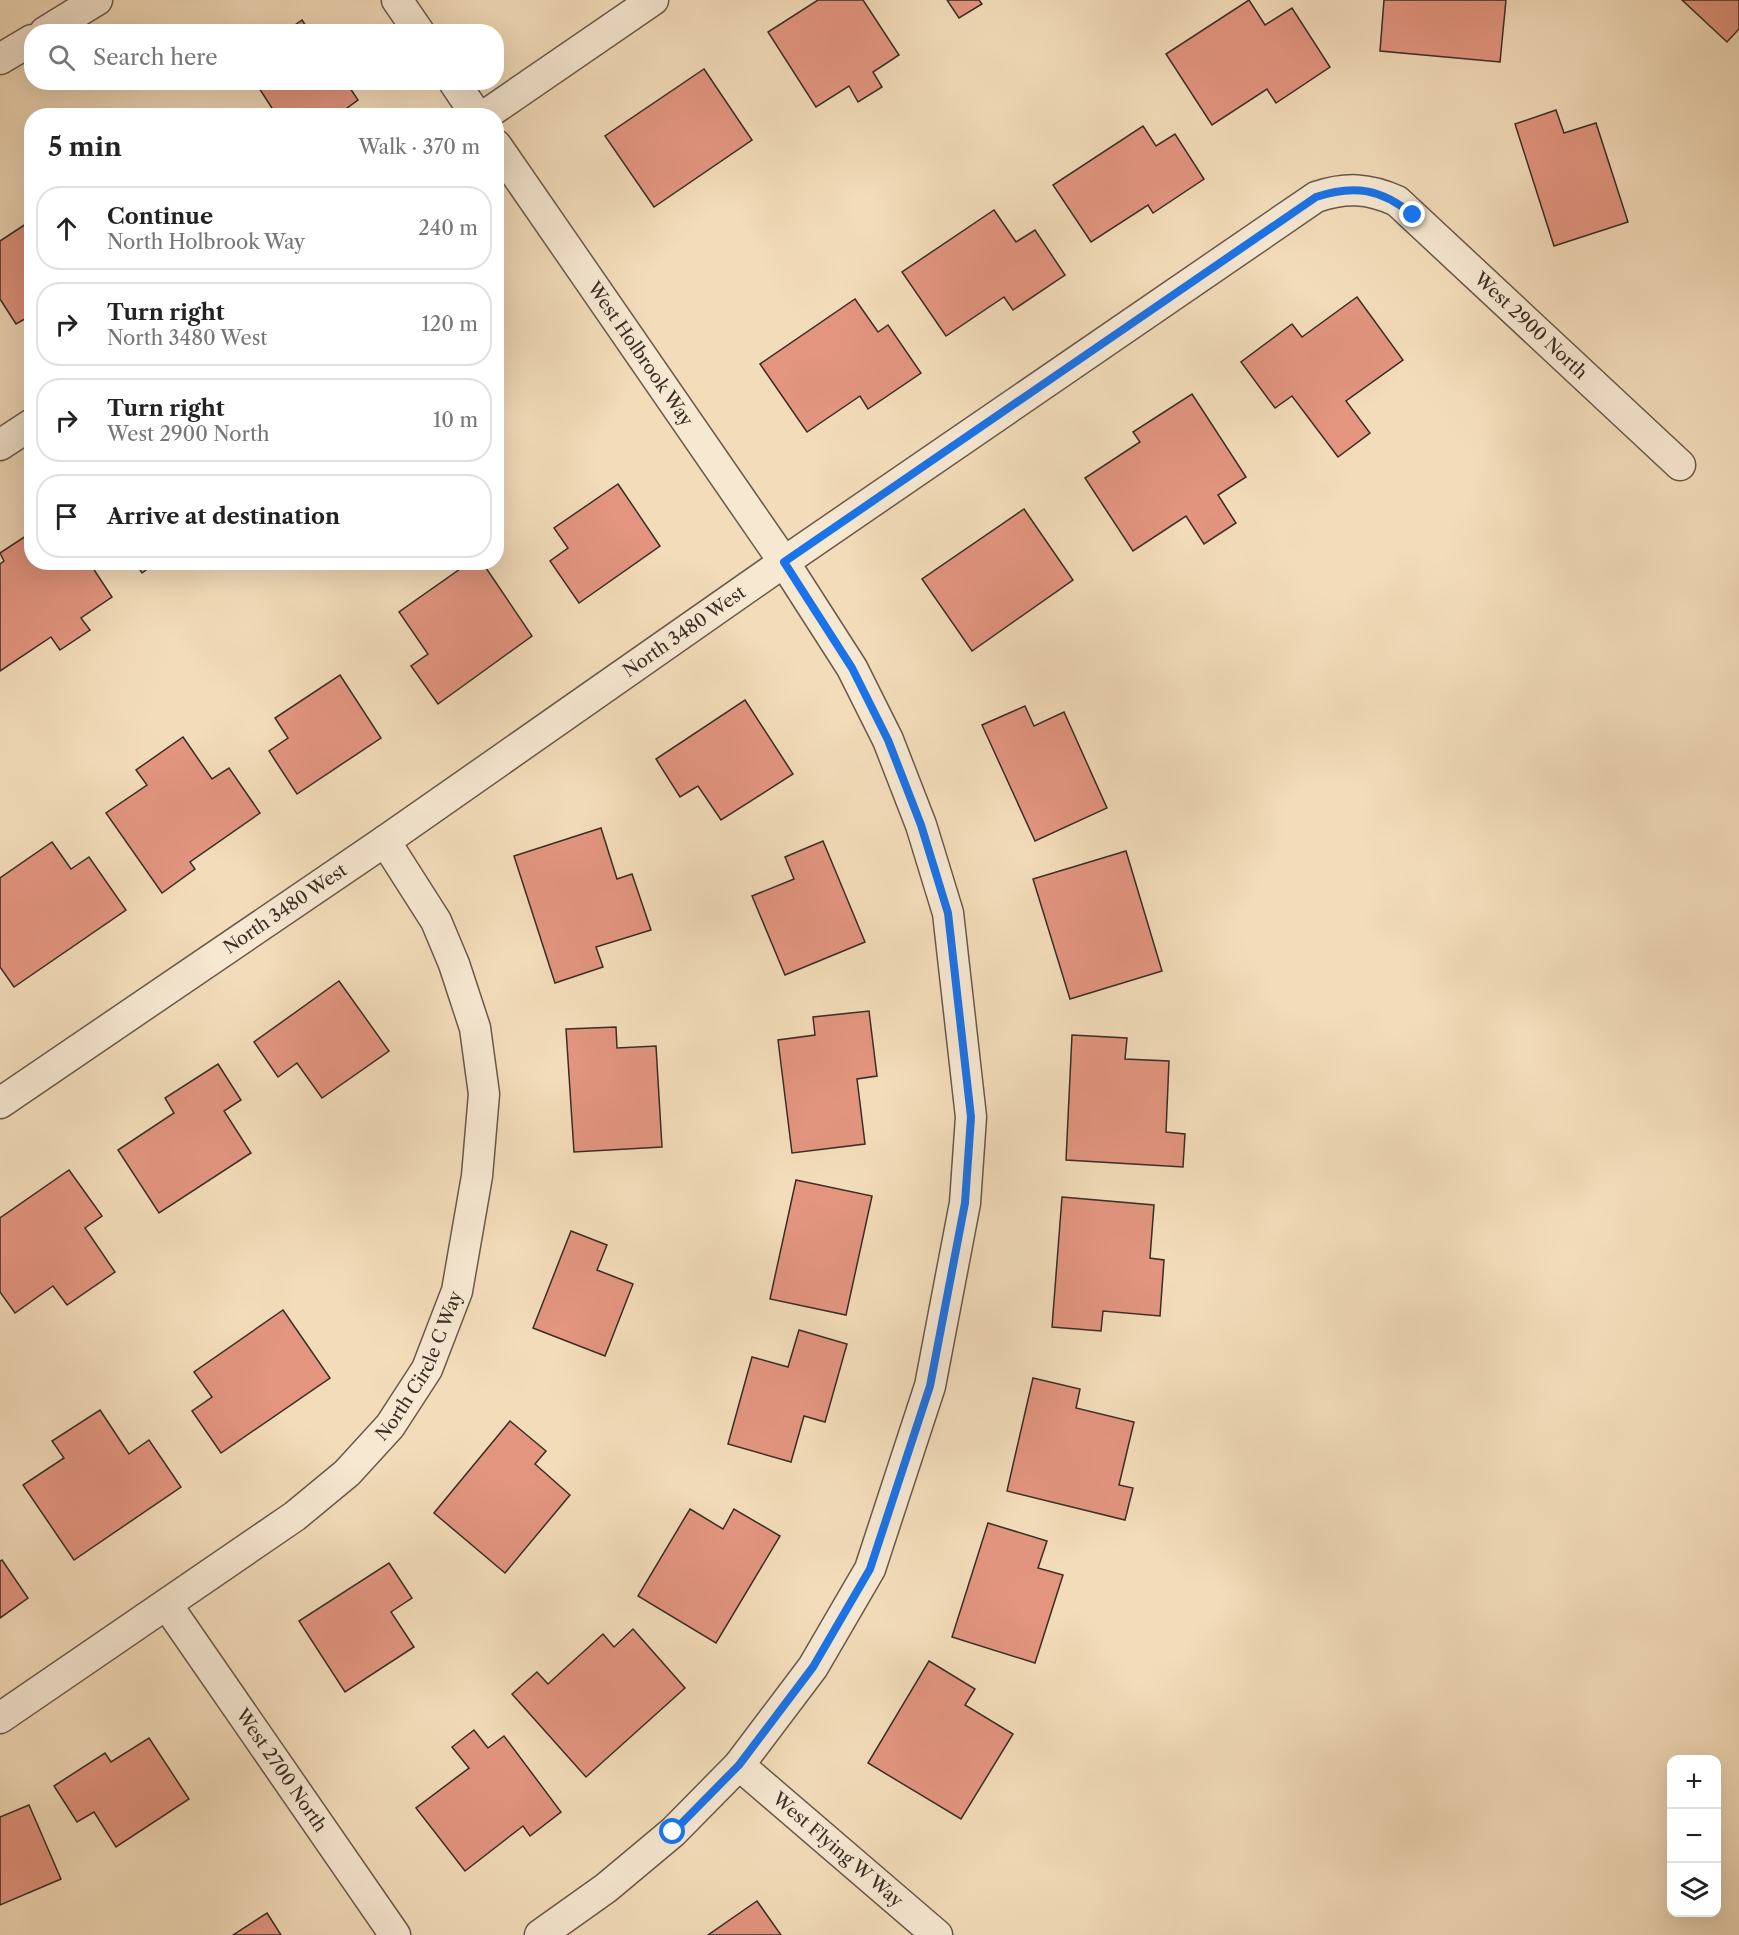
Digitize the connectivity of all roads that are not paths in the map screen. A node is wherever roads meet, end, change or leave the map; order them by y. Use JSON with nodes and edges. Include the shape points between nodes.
{"nodes":[{"id":1,"x":97,"y":0,"type":"edge"},
{"id":2,"x":397,"y":0,"type":"edge"},
{"id":3,"x":653,"y":0,"type":"edge"},
{"id":4,"x":58,"y":24,"type":"edge"},
{"id":5,"x":414,"y":24,"type":"edge"},
{"id":6,"x":24,"y":45,"type":"edge"},
{"id":7,"x":0,"y":59,"type":"edge"},
{"id":8,"x":459,"y":90,"type":"edge"},
{"id":9,"x":472,"y":108,"type":"edge"},
{"id":10,"x":496,"y":108,"type":"edge"},
{"id":11,"x":504,"y":157,"type":"edge"},
{"id":12,"x":1377,"y":192,"type":"joint"},
{"id":13,"x":24,"y":429,"type":"edge"},
{"id":14,"x":0,"y":445,"type":"edge"},
{"id":15,"x":1680,"y":465,"type":"dead end"},
{"id":16,"x":784,"y":562,"type":"junction"},
{"id":17,"x":385,"y":841,"type":"junction"},
{"id":18,"x":0,"y":1103,"type":"edge"},
{"id":19,"x":167,"y":1605,"type":"junction"},
{"id":20,"x":0,"y":1719,"type":"edge"},
{"id":21,"x":739,"y":1765,"type":"junction"},
{"id":22,"x":395,"y":1935,"type":"edge"},
{"id":23,"x":540,"y":1935,"type":"edge"},
{"id":24,"x":937,"y":1935,"type":"edge"}],
"edges":[{"from":1,"to":4,"type":"street"},
{"from":2,"to":5,"type":"street"},
{"from":3,"to":10,"type":"street"},
{"from":6,"to":7,"type":"street"},
{"from":8,"to":9,"type":"street"},
{"from":11,"to":16,"type":"street","name":"West Holbrook Way"},
{"from":12,"to":15,"type":"street","name":"West 2900 North","via":[[1397,201],[1413,215]]},
{"from":12,"to":16,"type":"street","name":"North 3480 West","via":[[1356,188],[1316,197]]},
{"from":13,"to":14,"type":"street"},
{"from":16,"to":17,"type":"street","name":"North 3480 West"},
{"from":16,"to":21,"type":"street","name":"West Holbrook Way","via":[[852,668],[888,740],[921,825],[948,913],[971,1117],[965,1203],[930,1386],[870,1569],[813,1667]]},
{"from":17,"to":18,"type":"street","name":"North 3480 West"},
{"from":17,"to":19,"type":"street","name":"North Circle C Way","via":[[436,921],[475,1028],[484,1094],[477,1176],[457,1292],[427,1369],[390,1426],[347,1473],[295,1516]]},
{"from":19,"to":20,"type":"street","name":"North Circle C Way"},
{"from":19,"to":22,"type":"street","name":"West 2700 North"},
{"from":21,"to":23,"type":"street","name":"West Holbrook Way","via":[[673,1832],[606,1888]]},
{"from":21,"to":24,"type":"street","name":"West Flying W Way"}]}
